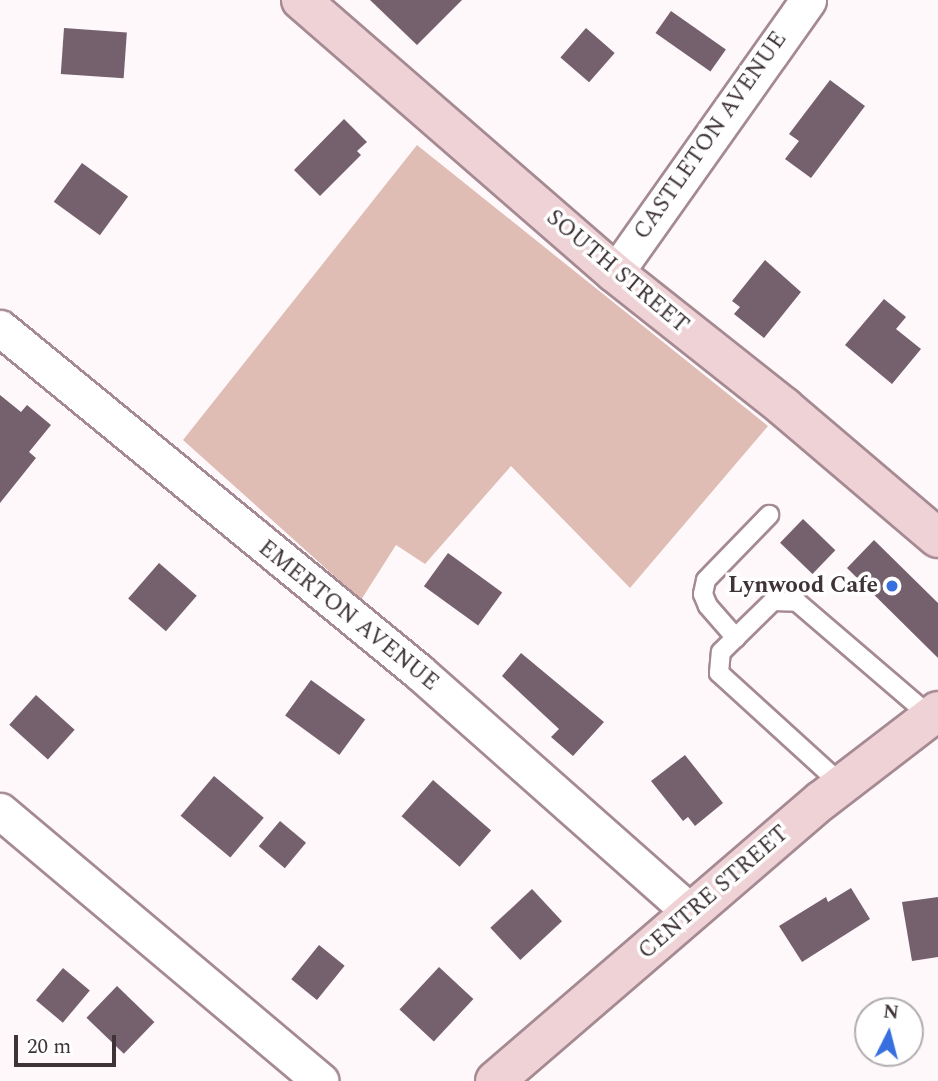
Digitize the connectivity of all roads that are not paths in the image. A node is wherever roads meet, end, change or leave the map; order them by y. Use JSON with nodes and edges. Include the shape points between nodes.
{"nodes":[{"id":1,"x":301,"y":0,"type":"edge"},
{"id":2,"x":808,"y":0,"type":"edge"},
{"id":3,"x":615,"y":273,"type":"junction"},
{"id":4,"x":0,"y":328,"type":"edge"},
{"id":5,"x":769,"y":515,"type":"dead end"},
{"id":6,"x":938,"y":538,"type":"edge"},
{"id":7,"x":736,"y":638,"type":"junction"},
{"id":8,"x":934,"y":713,"type":"edge"},
{"id":9,"x":841,"y":784,"type":"junction"},
{"id":10,"x":0,"y":811,"type":"edge"},
{"id":11,"x":690,"y":912,"type":"junction"},
{"id":12,"x":321,"y":1081,"type":"edge"},
{"id":13,"x":495,"y":1081,"type":"edge"}],
"edges":[{"from":1,"to":3,"type":"main road","name":"SOUTH STREET"},
{"from":2,"to":3,"type":"street","name":"CASTLETON AVENUE"},
{"from":3,"to":6,"type":"main road","name":"SOUTH STREET","via":[[784,407]]},
{"from":4,"to":11,"type":"street","name":"EMERTON AVENUE","via":[[418,671]]},
{"from":5,"to":7,"type":"lane","via":[[706,580],[703,594],[708,607]]},
{"from":7,"to":8,"type":"lane","via":[[773,601],[797,602]]},
{"from":7,"to":9,"type":"lane","via":[[721,652],[719,673]]},
{"from":8,"to":9,"type":"main road","name":"CENTRE STREET"},
{"from":9,"to":11,"type":"main road","name":"CENTRE STREET"},
{"from":10,"to":12,"type":"street"},
{"from":11,"to":13,"type":"main road","name":"CENTRE STREET"}]}
